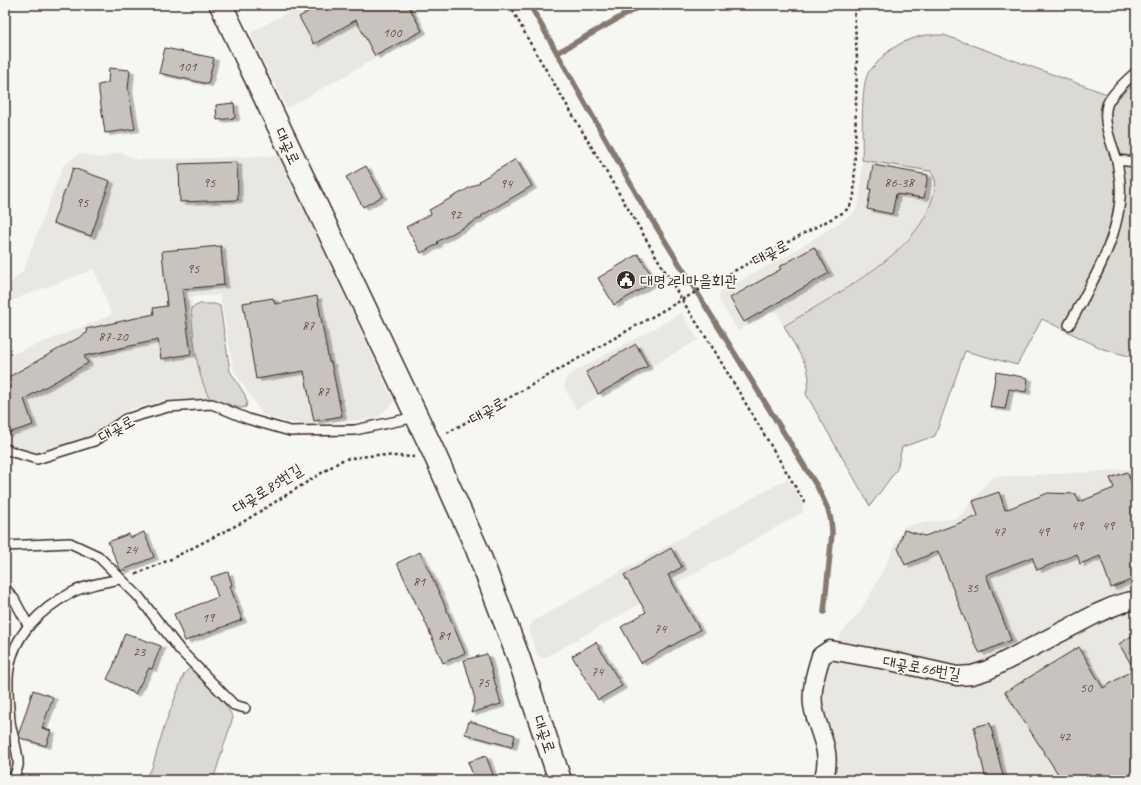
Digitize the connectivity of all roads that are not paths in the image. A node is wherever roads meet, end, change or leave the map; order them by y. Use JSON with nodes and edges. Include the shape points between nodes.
{"nodes":[{"id":1,"x":221,"y":5,"type":"edge"},
{"id":2,"x":1136,"y":72,"type":"edge"},
{"id":3,"x":1117,"y":160,"type":"junction"},
{"id":4,"x":1136,"y":162,"type":"edge"},
{"id":5,"x":1069,"y":325,"type":"dead end"},
{"id":6,"x":416,"y":417,"type":"junction"},
{"id":7,"x":5,"y":449,"type":"edge"},
{"id":8,"x":5,"y":546,"type":"edge"},
{"id":9,"x":120,"y":579,"type":"junction"},
{"id":10,"x":5,"y":588,"type":"edge"},
{"id":11,"x":1136,"y":601,"type":"edge"},
{"id":12,"x":28,"y":625,"type":"junction"},
{"id":13,"x":245,"y":708,"type":"dead end"},
{"id":14,"x":13,"y":780,"type":"edge"},
{"id":15,"x":560,"y":780,"type":"edge"},
{"id":16,"x":823,"y":780,"type":"edge"}],
"edges":[{"from":1,"to":6,"type":"street","name":"대곶로"},
{"from":2,"to":3,"type":"lane","via":[[1107,105],[1106,122]]},
{"from":3,"to":4,"type":"lane"},
{"from":3,"to":5,"type":"lane","via":[[1119,200],[1111,239],[1093,282]]},
{"from":6,"to":7,"type":"lane","name":"대곶로","via":[[355,430],[290,431],[248,419],[212,404],[168,407],[126,419],[94,440],[37,459]]},
{"from":6,"to":15,"type":"street","name":"대곶로","via":[[477,549],[513,642]]},
{"from":8,"to":9,"type":"lane","via":[[70,543],[98,556]]},
{"from":9,"to":12,"type":"lane","via":[[94,584],[71,593]]},
{"from":9,"to":13,"type":"lane","via":[[139,597],[180,650],[234,705]]},
{"from":10,"to":12,"type":"lane"},
{"from":11,"to":16,"type":"street","name":"대곶로66번길","via":[[1098,613],[988,670],[972,675],[957,676],[830,650],[820,656],[812,693],[813,706],[828,758]]},
{"from":12,"to":14,"type":"lane","via":[[16,646],[9,668],[10,724],[19,764]]}]}
